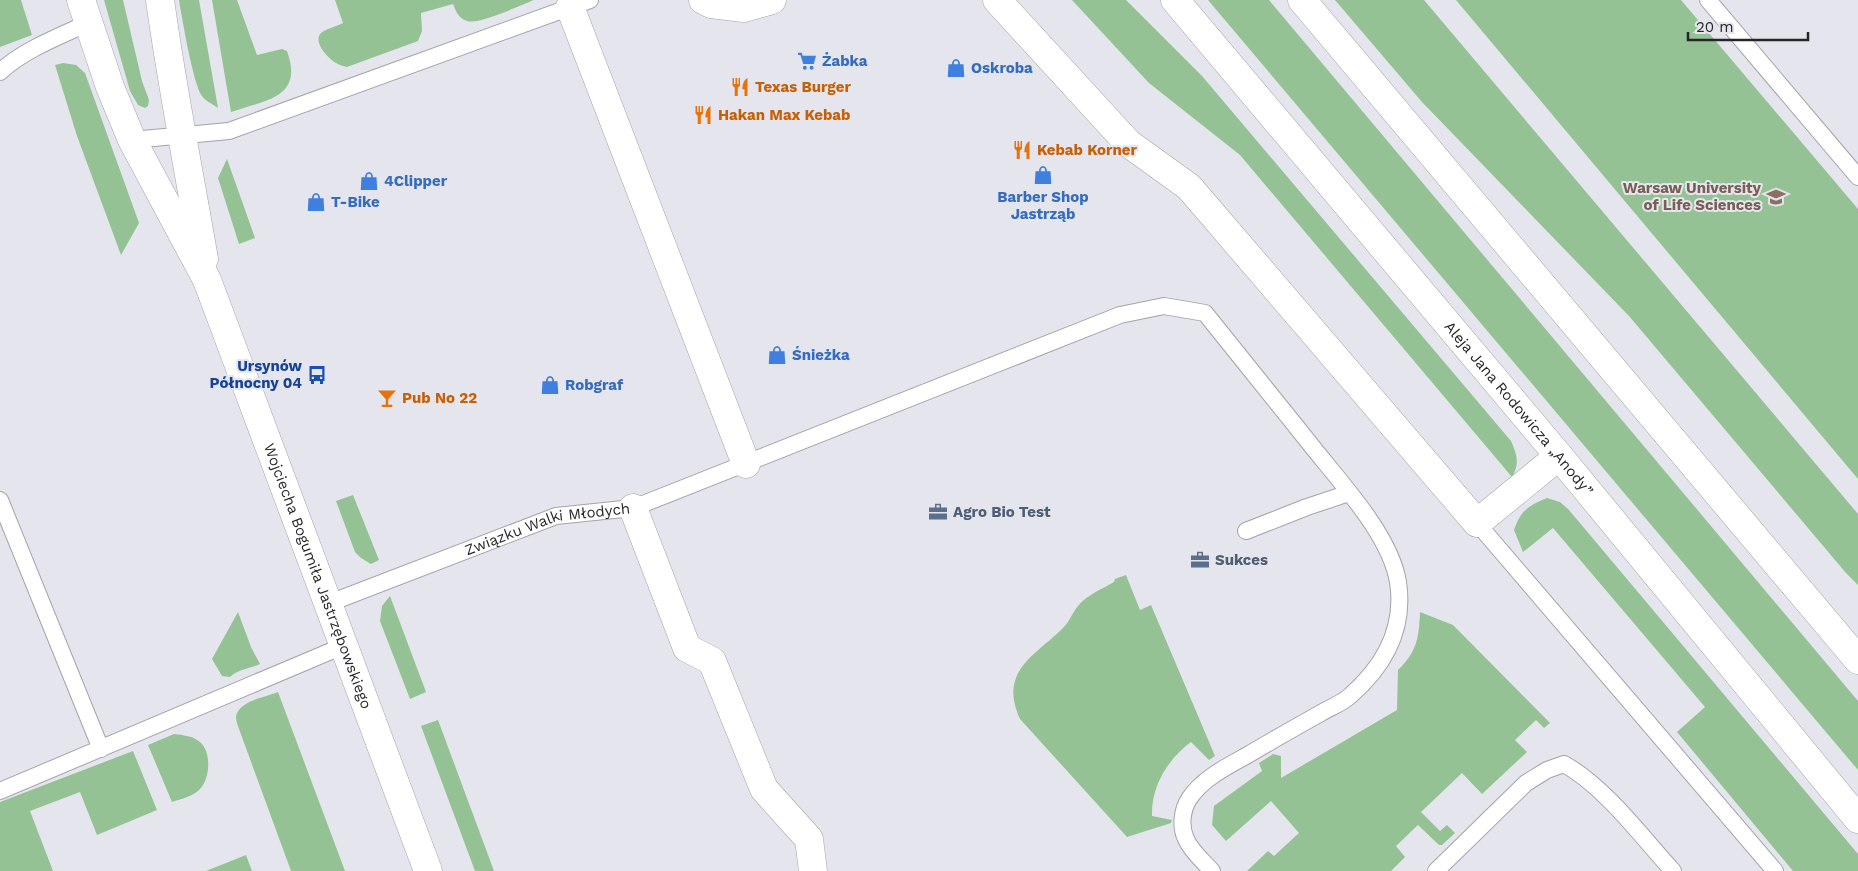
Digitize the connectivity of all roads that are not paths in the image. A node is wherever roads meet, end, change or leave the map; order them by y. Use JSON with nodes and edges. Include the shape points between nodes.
{"nodes":[{"id":1,"x":160,"y":0,"type":"edge"},
{"id":2,"x":703,"y":0,"type":"edge"},
{"id":3,"x":772,"y":0,"type":"edge"},
{"id":4,"x":997,"y":0,"type":"edge"},
{"id":5,"x":1174,"y":0,"type":"edge"},
{"id":6,"x":1302,"y":0,"type":"edge"},
{"id":7,"x":1708,"y":0,"type":"edge"},
{"id":8,"x":580,"y":4,"type":"edge"},
{"id":9,"x":85,"y":11,"type":"edge"},
{"id":10,"x":0,"y":72,"type":"edge"},
{"id":11,"x":183,"y":135,"type":"junction"},
{"id":12,"x":132,"y":140,"type":"junction"},
{"id":13,"x":1858,"y":178,"type":"edge"},
{"id":14,"x":207,"y":280,"type":"junction"},
{"id":15,"x":1559,"y":456,"type":"junction"},
{"id":16,"x":746,"y":464,"type":"junction"},
{"id":17,"x":1349,"y":493,"type":"junction"},
{"id":18,"x":0,"y":500,"type":"edge"},
{"id":19,"x":633,"y":508,"type":"junction"},
{"id":20,"x":1477,"y":523,"type":"junction"},
{"id":21,"x":1246,"y":531,"type":"dead end"},
{"id":22,"x":327,"y":604,"type":"junction"},
{"id":23,"x":1847,"y":633,"type":"edge"},
{"id":24,"x":343,"y":646,"type":"junction"},
{"id":25,"x":1858,"y":660,"type":"edge"},
{"id":26,"x":101,"y":749,"type":"junction"},
{"id":27,"x":0,"y":791,"type":"edge"},
{"id":28,"x":1858,"y":819,"type":"edge"},
{"id":29,"x":428,"y":871,"type":"edge"},
{"id":30,"x":813,"y":871,"type":"edge"},
{"id":31,"x":1212,"y":871,"type":"edge"},
{"id":32,"x":1436,"y":871,"type":"edge"},
{"id":33,"x":1673,"y":871,"type":"edge"},
{"id":34,"x":1775,"y":871,"type":"edge"}],
"edges":[{"from":1,"to":11,"type":"street","name":"Wojciecha Bogumiła Jastrzębowskiego"},
{"from":2,"to":3,"type":"street","via":[[744,8]]},
{"from":4,"to":20,"type":"street","via":[[1128,143],[1189,188]]},
{"from":5,"to":15,"type":"street","name":"Aleja Jana Rodowicza „Anody”"},
{"from":6,"to":23,"type":"street"},
{"from":7,"to":13,"type":"lane"},
{"from":8,"to":11,"type":"lane","via":[[229,131]]},
{"from":8,"to":16,"type":"street"},
{"from":9,"to":10,"type":"lane","via":[[42,45]]},
{"from":9,"to":12,"type":"street","name":"Wojciecha Bogumiła Jastrzębowskiego"},
{"from":11,"to":12,"type":"lane"},
{"from":11,"to":14,"type":"street","name":"Wojciecha Bogumiła Jastrzębowskiego"},
{"from":12,"to":14,"type":"street","name":"Wojciecha Bogumiła Jastrzębowskiego"},
{"from":14,"to":22,"type":"street","name":"Wojciecha Bogumiła Jastrzębowskiego"},
{"from":15,"to":20,"type":"street"},
{"from":15,"to":28,"type":"street","name":"Aleja Jana Rodowicza „Anody”"},
{"from":16,"to":17,"type":"lane","via":[[1120,315],[1164,306],[1205,313]]},
{"from":16,"to":19,"type":"lane"},
{"from":17,"to":21,"type":"lane"},
{"from":17,"to":31,"type":"lane","via":[[1380,535],[1394,566],[1400,601],[1392,642],[1369,677],[1350,697],[1220,771],[1188,800],[1183,812],[1185,838]]},
{"from":18,"to":26,"type":"lane"},
{"from":19,"to":22,"type":"lane","name":"Związku Walki Młodych","via":[[556,516]]},
{"from":19,"to":30,"type":"street","name":"Związku Walki Młodych","via":[[687,648],[712,661],[764,790],[809,839]]},
{"from":20,"to":34,"type":"lane"},
{"from":22,"to":24,"type":"street","name":"Wojciecha Bogumiła Jastrzębowskiego"},
{"from":23,"to":25,"type":"street"},
{"from":24,"to":26,"type":"lane"},
{"from":24,"to":29,"type":"street","name":"Wojciecha Bogumiła Jastrzębowskiego"},
{"from":26,"to":27,"type":"lane"},
{"from":32,"to":33,"type":"lane","via":[[1526,783],[1564,764],[1596,786]]}]}
